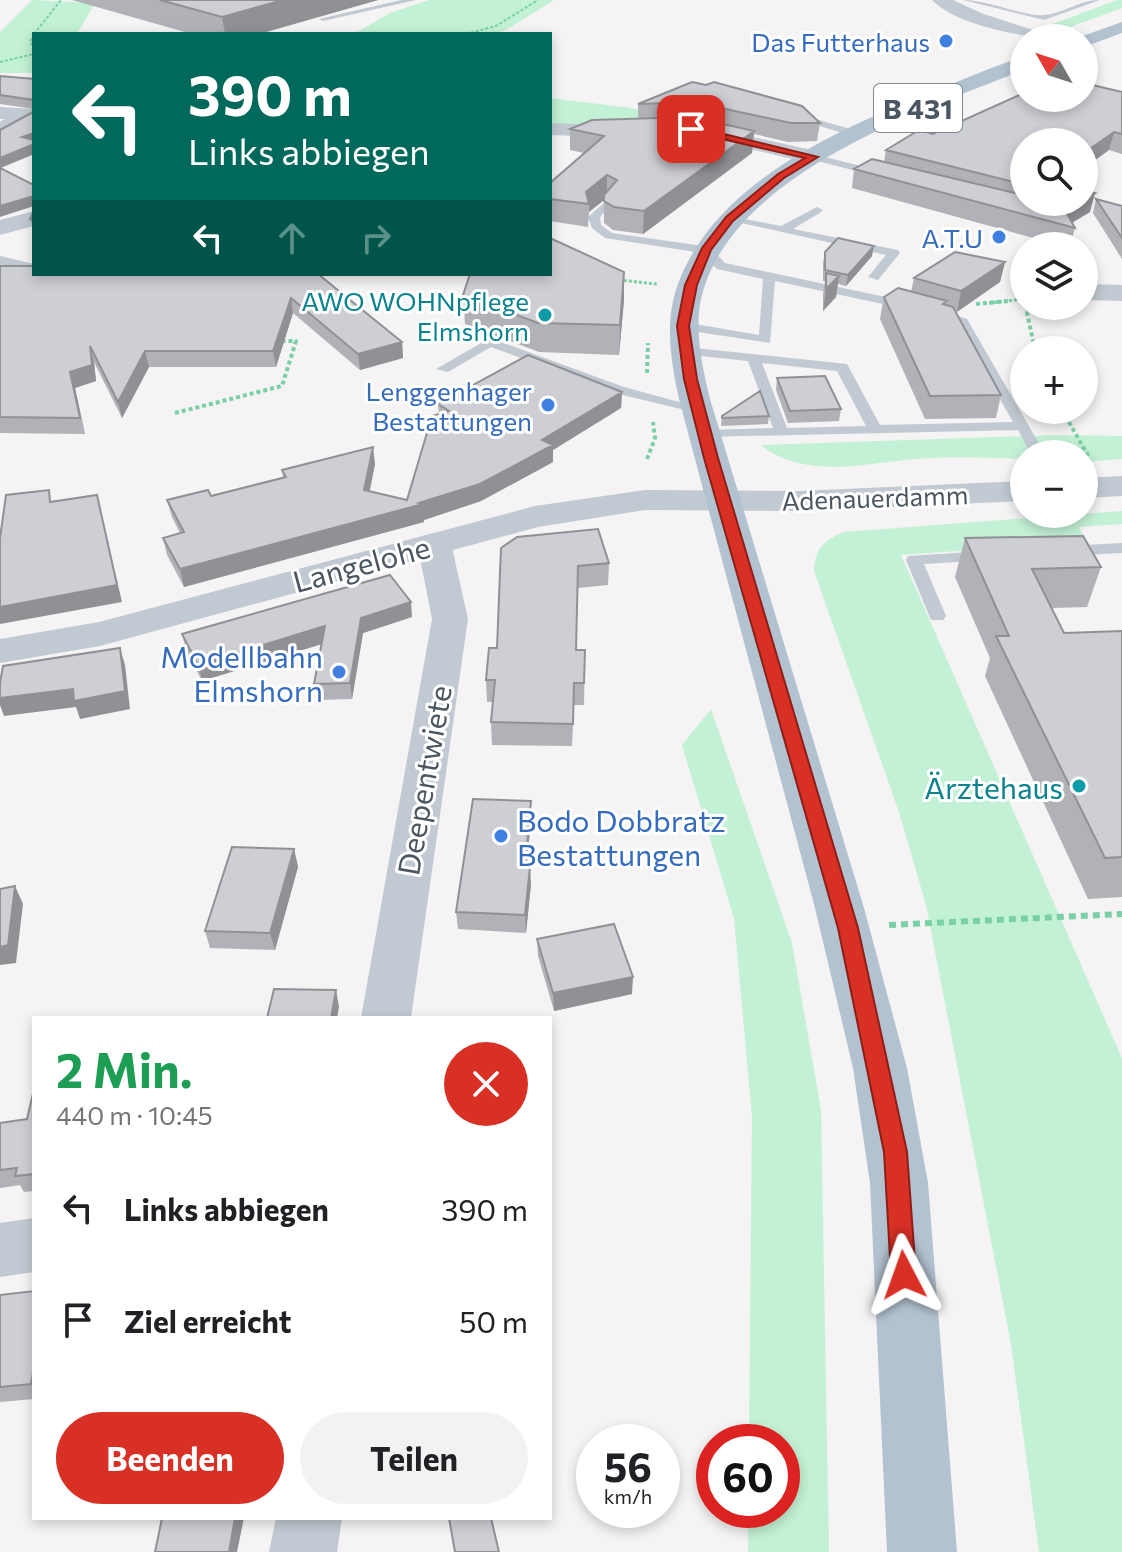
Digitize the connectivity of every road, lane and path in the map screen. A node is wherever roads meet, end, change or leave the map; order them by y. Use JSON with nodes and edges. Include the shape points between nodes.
{"nodes":[{"id":1,"x":61,"y":0,"type":"edge"},
{"id":2,"x":412,"y":0,"type":"edge"},
{"id":3,"x":538,"y":0,"type":"edge"},
{"id":4,"x":940,"y":0,"type":"edge"},
{"id":5,"x":967,"y":0,"type":"edge"},
{"id":6,"x":1096,"y":0,"type":"edge"},
{"id":7,"x":323,"y":19,"type":"dead end"},
{"id":8,"x":1010,"y":27,"type":"edge"},
{"id":9,"x":1122,"y":27,"type":"edge"},
{"id":10,"x":36,"y":32,"type":"edge"},
{"id":11,"x":474,"y":32,"type":"edge"},
{"id":12,"x":1098,"y":36,"type":"edge"},
{"id":13,"x":32,"y":54,"type":"edge"},
{"id":14,"x":0,"y":62,"type":"edge"},
{"id":15,"x":1010,"y":69,"type":"edge"},
{"id":16,"x":0,"y":113,"type":"edge"},
{"id":17,"x":786,"y":113,"type":"edge"},
{"id":18,"x":552,"y":129,"type":"edge"},
{"id":19,"x":678,"y":129,"type":"edge"},
{"id":20,"x":0,"y":131,"type":"edge"},
{"id":21,"x":653,"y":131,"type":"edge"},
{"id":22,"x":860,"y":135,"type":"junction"},
{"id":23,"x":813,"y":157,"type":"junction"},
{"id":24,"x":898,"y":179,"type":"edge"},
{"id":25,"x":607,"y":203,"type":"edge"},
{"id":26,"x":817,"y":210,"type":"dead end"},
{"id":27,"x":32,"y":219,"type":"edge"},
{"id":28,"x":729,"y":219,"type":"junction"},
{"id":29,"x":0,"y":228,"type":"edge"},
{"id":30,"x":783,"y":230,"type":"junction"},
{"id":31,"x":706,"y":250,"type":"junction"},
{"id":32,"x":0,"y":264,"type":"edge"},
{"id":33,"x":32,"y":272,"type":"edge"},
{"id":34,"x":769,"y":276,"type":"junction"},
{"id":35,"x":874,"y":277,"type":"dead end"},
{"id":36,"x":618,"y":280,"type":"edge"},
{"id":37,"x":662,"y":285,"type":"dead end"},
{"id":38,"x":1098,"y":292,"type":"edge"},
{"id":39,"x":1122,"y":293,"type":"edge"},
{"id":40,"x":684,"y":339,"type":"junction"},
{"id":41,"x":267,"y":340,"type":"edge"},
{"id":42,"x":753,"y":356,"type":"junction"},
{"id":43,"x":443,"y":369,"type":"dead end"},
{"id":44,"x":175,"y":413,"type":"dead end"},
{"id":45,"x":702,"y":421,"type":"junction"},
{"id":46,"x":1069,"y":424,"type":"edge"},
{"id":47,"x":1023,"y":426,"type":"junction"},
{"id":48,"x":875,"y":429,"type":"junction"},
{"id":49,"x":782,"y":433,"type":"junction"},
{"id":50,"x":1030,"y":440,"type":"edge"},
{"id":51,"x":1101,"y":481,"type":"edge"},
{"id":52,"x":1010,"y":491,"type":"edge"},
{"id":53,"x":725,"y":501,"type":"junction"},
{"id":54,"x":434,"y":543,"type":"junction"},
{"id":55,"x":1122,"y":548,"type":"edge"},
{"id":56,"x":1042,"y":553,"type":"edge"},
{"id":57,"x":1010,"y":555,"type":"edge"},
{"id":58,"x":937,"y":616,"type":"dead end"},
{"id":59,"x":0,"y":651,"type":"edge"},
{"id":60,"x":1122,"y":914,"type":"edge"},
{"id":61,"x":848,"y":928,"type":"junction"},
{"id":62,"x":386,"y":1016,"type":"edge"},
{"id":63,"x":32,"y":1245,"type":"edge"},
{"id":64,"x":0,"y":1250,"type":"edge"},
{"id":65,"x":309,"y":1520,"type":"edge"},
{"id":66,"x":303,"y":1552,"type":"edge"},
{"id":67,"x":922,"y":1552,"type":"edge"}],
"edges":[{"from":1,"to":10,"type":"path"},
{"from":2,"to":7,"type":"lane"},
{"from":3,"to":11,"type":"path","via":[[496,26]]},
{"from":4,"to":8,"type":"street"},
{"from":5,"to":6,"type":"lane","via":[[1044,18]]},
{"from":9,"to":12,"type":"main road"},
{"from":13,"to":14,"type":"path"},
{"from":15,"to":22,"type":"main road","number":"B 431"},
{"from":16,"to":20,"type":"street","via":[[28,114]]},
{"from":17,"to":22,"type":"lane"},
{"from":18,"to":21,"type":"street"},
{"from":19,"to":23,"type":"street"},
{"from":22,"to":23,"type":"main road","number":"B 431"},
{"from":23,"to":24,"type":"lane"},
{"from":23,"to":28,"type":"main road","number":"B 431"},
{"from":25,"to":31,"type":"lane","via":[[594,217],[596,226],[609,236]]},
{"from":26,"to":30,"type":"lane"},
{"from":27,"to":29,"type":"street"},
{"from":28,"to":30,"type":"lane"},
{"from":28,"to":31,"type":"main road","number":"B 431"},
{"from":30,"to":35,"type":"lane","via":[[894,253]]},
{"from":31,"to":34,"type":"lane","via":[[721,266]]},
{"from":31,"to":40,"type":"main road","number":"B 431","via":[[691,285]]},
{"from":32,"to":33,"type":"street"},
{"from":34,"to":40,"type":"lane","via":[[765,340]]},
{"from":34,"to":47,"type":"lane","via":[[962,322]]},
{"from":36,"to":37,"type":"path"},
{"from":38,"to":39,"type":"street"},
{"from":40,"to":42,"type":"lane"},
{"from":40,"to":45,"type":"main road","number":"B 431"},
{"from":41,"to":44,"type":"path","via":[[296,341],[282,386]]},
{"from":42,"to":48,"type":"lane","via":[[842,367]]},
{"from":42,"to":49,"type":"lane"},
{"from":43,"to":45,"type":"lane","via":[[490,342]]},
{"from":45,"to":49,"type":"lane"},
{"from":45,"to":53,"type":"main road","number":"B 431"},
{"from":46,"to":51,"type":"path"},
{"from":47,"to":48,"type":"lane"},
{"from":47,"to":50,"type":"lane"},
{"from":48,"to":49,"type":"lane"},
{"from":52,"to":53,"type":"street","name":"Adenauerdamm"},
{"from":53,"to":54,"type":"street","name":"Langelohe","via":[[607,505]]},
{"from":53,"to":61,"type":"main road","number":"B 431"},
{"from":54,"to":59,"type":"street","name":"Langelohe","via":[[100,634]]},
{"from":54,"to":62,"type":"street","name":"Deepentwiete","via":[[450,619]]},
{"from":55,"to":56,"type":"lane"},
{"from":57,"to":58,"type":"lane","via":[[914,560]]},
{"from":60,"to":61,"type":"path"},
{"from":61,"to":67,"type":"main road","number":"B 431","via":[[896,1152]]},
{"from":63,"to":64,"type":"street"},
{"from":65,"to":66,"type":"street"}]}
